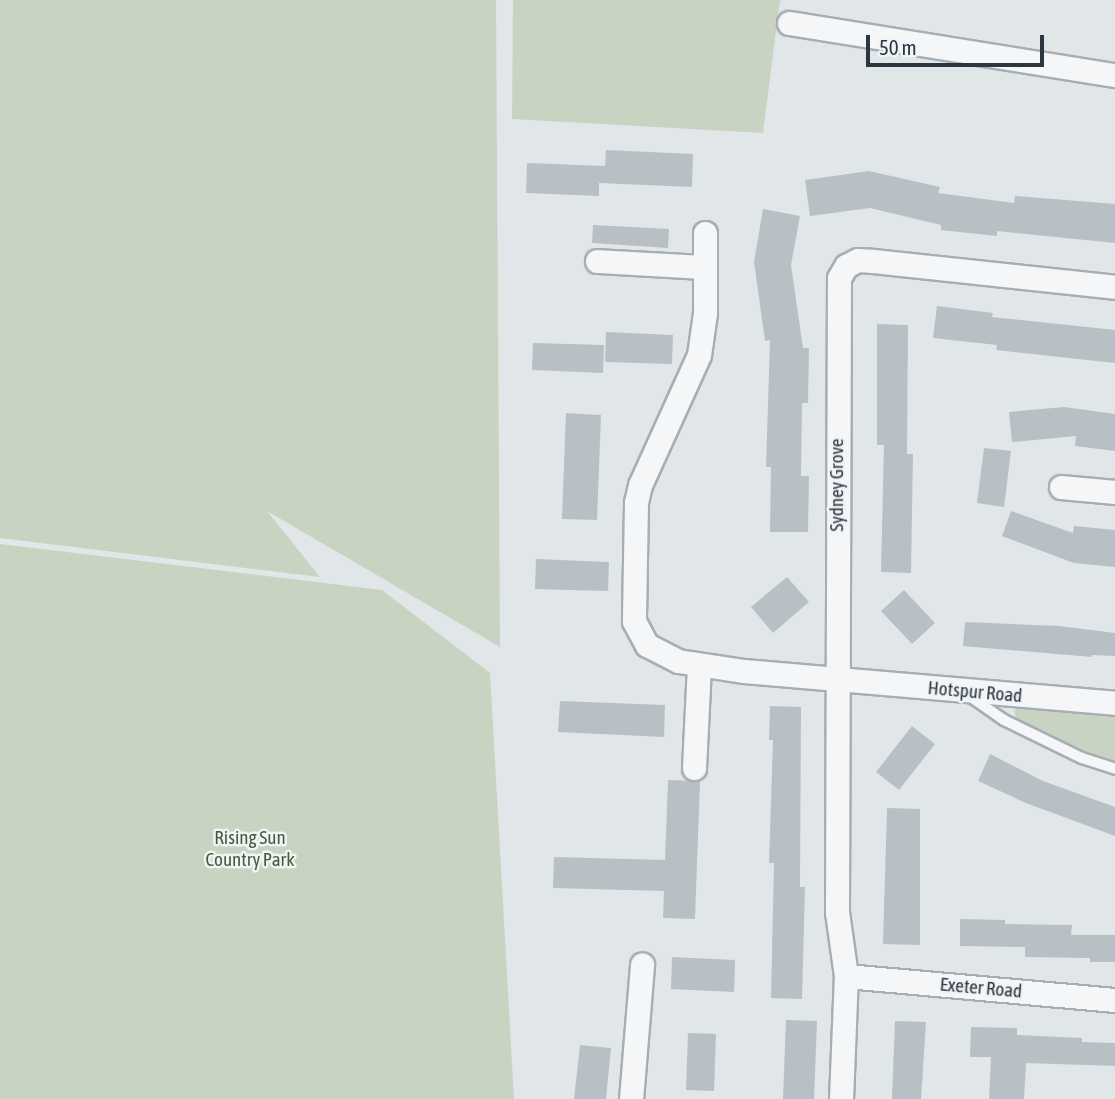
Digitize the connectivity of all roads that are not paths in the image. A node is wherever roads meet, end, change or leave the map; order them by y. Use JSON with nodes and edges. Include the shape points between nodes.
{"nodes":[{"id":1,"x":789,"y":23,"type":"dead end"},
{"id":2,"x":1115,"y":75,"type":"edge"},
{"id":3,"x":705,"y":233,"type":"dead end"},
{"id":4,"x":597,"y":261,"type":"dead end"},
{"id":5,"x":705,"y":267,"type":"junction"},
{"id":6,"x":1115,"y":287,"type":"edge"},
{"id":7,"x":1061,"y":486,"type":"dead end"},
{"id":8,"x":1115,"y":492,"type":"edge"},
{"id":9,"x":699,"y":665,"type":"junction"},
{"id":10,"x":836,"y":681,"type":"junction"},
{"id":11,"x":961,"y":691,"type":"junction"},
{"id":12,"x":1115,"y":703,"type":"edge"},
{"id":13,"x":694,"y":768,"type":"dead end"},
{"id":14,"x":1115,"y":769,"type":"edge"},
{"id":15,"x":642,"y":964,"type":"dead end"},
{"id":16,"x":846,"y":976,"type":"junction"},
{"id":17,"x":1115,"y":1000,"type":"edge"},
{"id":18,"x":631,"y":1099,"type":"edge"},
{"id":19,"x":841,"y":1099,"type":"edge"}],
"edges":[{"from":1,"to":2,"type":"street"},
{"from":3,"to":5,"type":"street","name":"Hotspur Road"},
{"from":4,"to":5,"type":"street"},
{"from":5,"to":9,"type":"street","name":"Hotspur Road","via":[[699,355],[638,494],[633,591],[634,621],[647,645]]},
{"from":6,"to":10,"type":"street","name":"Sydney Grove","via":[[873,261],[858,260],[846,266],[837,289]]},
{"from":7,"to":8,"type":"street"},
{"from":9,"to":10,"type":"street","name":"Hotspur Road"},
{"from":9,"to":13,"type":"street"},
{"from":10,"to":11,"type":"street","name":"Hotspur Road"},
{"from":10,"to":16,"type":"street","name":"Sydney Grove","via":[[837,912]]},
{"from":11,"to":12,"type":"street","name":"Hotspur Road"},
{"from":11,"to":14,"type":"lane","via":[[1004,720]]},
{"from":15,"to":18,"type":"street"},
{"from":16,"to":17,"type":"street","name":"Exeter Road"},
{"from":16,"to":19,"type":"street","name":"Sydney Grove"}]}
